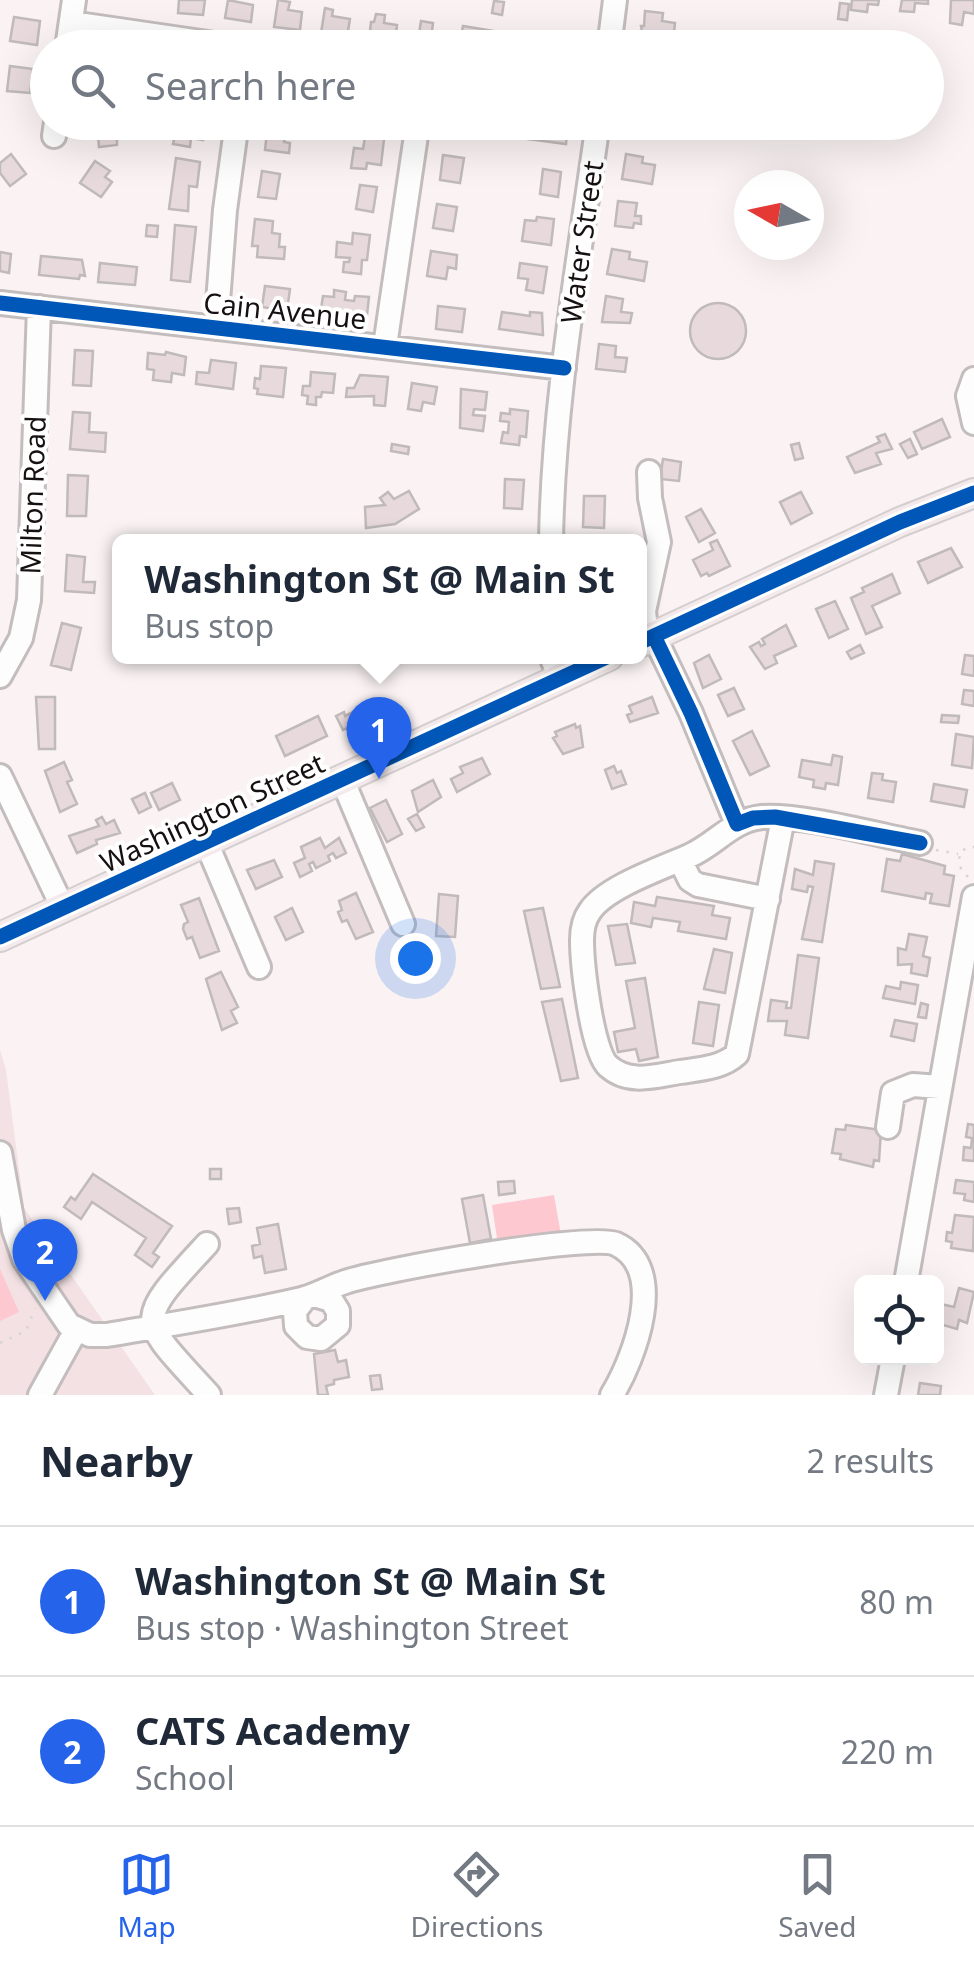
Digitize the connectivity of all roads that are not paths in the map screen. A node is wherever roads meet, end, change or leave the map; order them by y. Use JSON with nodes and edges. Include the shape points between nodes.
{"nodes":[{"id":1,"x":616,"y":0,"type":"edge"},
{"id":2,"x":73,"y":11,"type":"edge"},
{"id":3,"x":160,"y":30,"type":"edge"},
{"id":4,"x":612,"y":30,"type":"edge"},
{"id":5,"x":235,"y":140,"type":"edge"},
{"id":6,"x":415,"y":140,"type":"edge"},
{"id":7,"x":596,"y":140,"type":"edge"},
{"id":8,"x":0,"y":303,"type":"edge"},
{"id":9,"x":39,"y":308,"type":"junction"},
{"id":10,"x":216,"y":328,"type":"junction"},
{"id":11,"x":385,"y":346,"type":"junction"},
{"id":12,"x":564,"y":368,"type":"junction"},
{"id":13,"x":974,"y":379,"type":"edge"},
{"id":14,"x":974,"y":422,"type":"edge"},
{"id":15,"x":650,"y":472,"type":"dead end"},
{"id":16,"x":974,"y":493,"type":"edge"},
{"id":17,"x":550,"y":534,"type":"edge"},
{"id":18,"x":647,"y":598,"type":"edge"},
{"id":19,"x":647,"y":639,"type":"edge"},
{"id":20,"x":555,"y":668,"type":"edge"},
{"id":21,"x":0,"y":676,"type":"edge"},
{"id":22,"x":0,"y":776,"type":"edge"},
{"id":23,"x":342,"y":779,"type":"junction"},
{"id":24,"x":782,"y":818,"type":"junction"},
{"id":25,"x":737,"y":824,"type":"junction"},
{"id":26,"x":206,"y":842,"type":"junction"},
{"id":27,"x":920,"y":843,"type":"road end"},
{"id":28,"x":680,"y":860,"type":"junction"},
{"id":29,"x":974,"y":896,"type":"edge"},
{"id":30,"x":768,"y":899,"type":"junction"},
{"id":31,"x":62,"y":908,"type":"junction"},
{"id":32,"x":403,"y":924,"type":"dead end"},
{"id":33,"x":0,"y":938,"type":"edge"},
{"id":34,"x":259,"y":967,"type":"dead end"},
{"id":35,"x":940,"y":1086,"type":"junction"},
{"id":36,"x":888,"y":1127,"type":"dead end"},
{"id":37,"x":0,"y":1153,"type":"edge"},
{"id":38,"x":207,"y":1244,"type":"dead end"},
{"id":39,"x":907,"y":1275,"type":"edge"},
{"id":40,"x":153,"y":1327,"type":"junction"},
{"id":41,"x":76,"y":1330,"type":"junction"},
{"id":42,"x":891,"y":1365,"type":"edge"},
{"id":43,"x":43,"y":1394,"type":"edge"},
{"id":44,"x":210,"y":1395,"type":"edge"},
{"id":45,"x":612,"y":1395,"type":"edge"},
{"id":46,"x":886,"y":1395,"type":"edge"}],
"edges":[{"from":1,"to":4,"type":"street"},
{"from":2,"to":3,"type":"street"},
{"from":5,"to":10,"type":"street"},
{"from":6,"to":11,"type":"street"},
{"from":7,"to":12,"type":"street","name":"Water Street"},
{"from":8,"to":9,"type":"street","name":"Cain Avenue"},
{"from":9,"to":10,"type":"street","name":"Cain Avenue"},
{"from":9,"to":21,"type":"street","name":"Milton Road","via":[[29,600],[21,638]]},
{"from":10,"to":11,"type":"street","name":"Cain Avenue"},
{"from":11,"to":12,"type":"street","name":"Cain Avenue"},
{"from":12,"to":17,"type":"street","name":"Water Street"},
{"from":13,"to":14,"type":"street","via":[[968,396]]},
{"from":15,"to":18,"type":"street","via":[[659,542]]},
{"from":16,"to":19,"type":"main road"},
{"from":19,"to":25,"type":"street","via":[[691,713]]},
{"from":20,"to":23,"type":"main road","name":"Washington Street"},
{"from":22,"to":31,"type":"street"},
{"from":23,"to":26,"type":"main road","name":"Washington Street"},
{"from":23,"to":32,"type":"street"},
{"from":24,"to":25,"type":"street"},
{"from":24,"to":27,"type":"street"},
{"from":24,"to":30,"type":"street"},
{"from":25,"to":28,"type":"street"},
{"from":26,"to":31,"type":"main road","name":"Washington Street"},
{"from":26,"to":34,"type":"street"},
{"from":28,"to":30,"type":"street","via":[[698,886]]},
{"from":28,"to":30,"type":"street","via":[[613,892],[584,923],[597,1047],[604,1063],[622,1075],[712,1067],[737,1054]]},
{"from":29,"to":35,"type":"street"},
{"from":31,"to":33,"type":"main road","name":"Washington Street"},
{"from":35,"to":36,"type":"street","via":[[913,1085],[893,1094]]},
{"from":35,"to":39,"type":"street"},
{"from":37,"to":41,"type":"street","via":[[20,1250]]},
{"from":38,"to":40,"type":"street","via":[[158,1299]]},
{"from":40,"to":41,"type":"street","via":[[106,1335]]},
{"from":40,"to":44,"type":"street"},
{"from":40,"to":45,"type":"street","via":[[310,1297],[431,1264],[610,1242],[635,1259],[644,1296],[629,1359]]},
{"from":41,"to":43,"type":"street"},
{"from":42,"to":46,"type":"street"}]}
